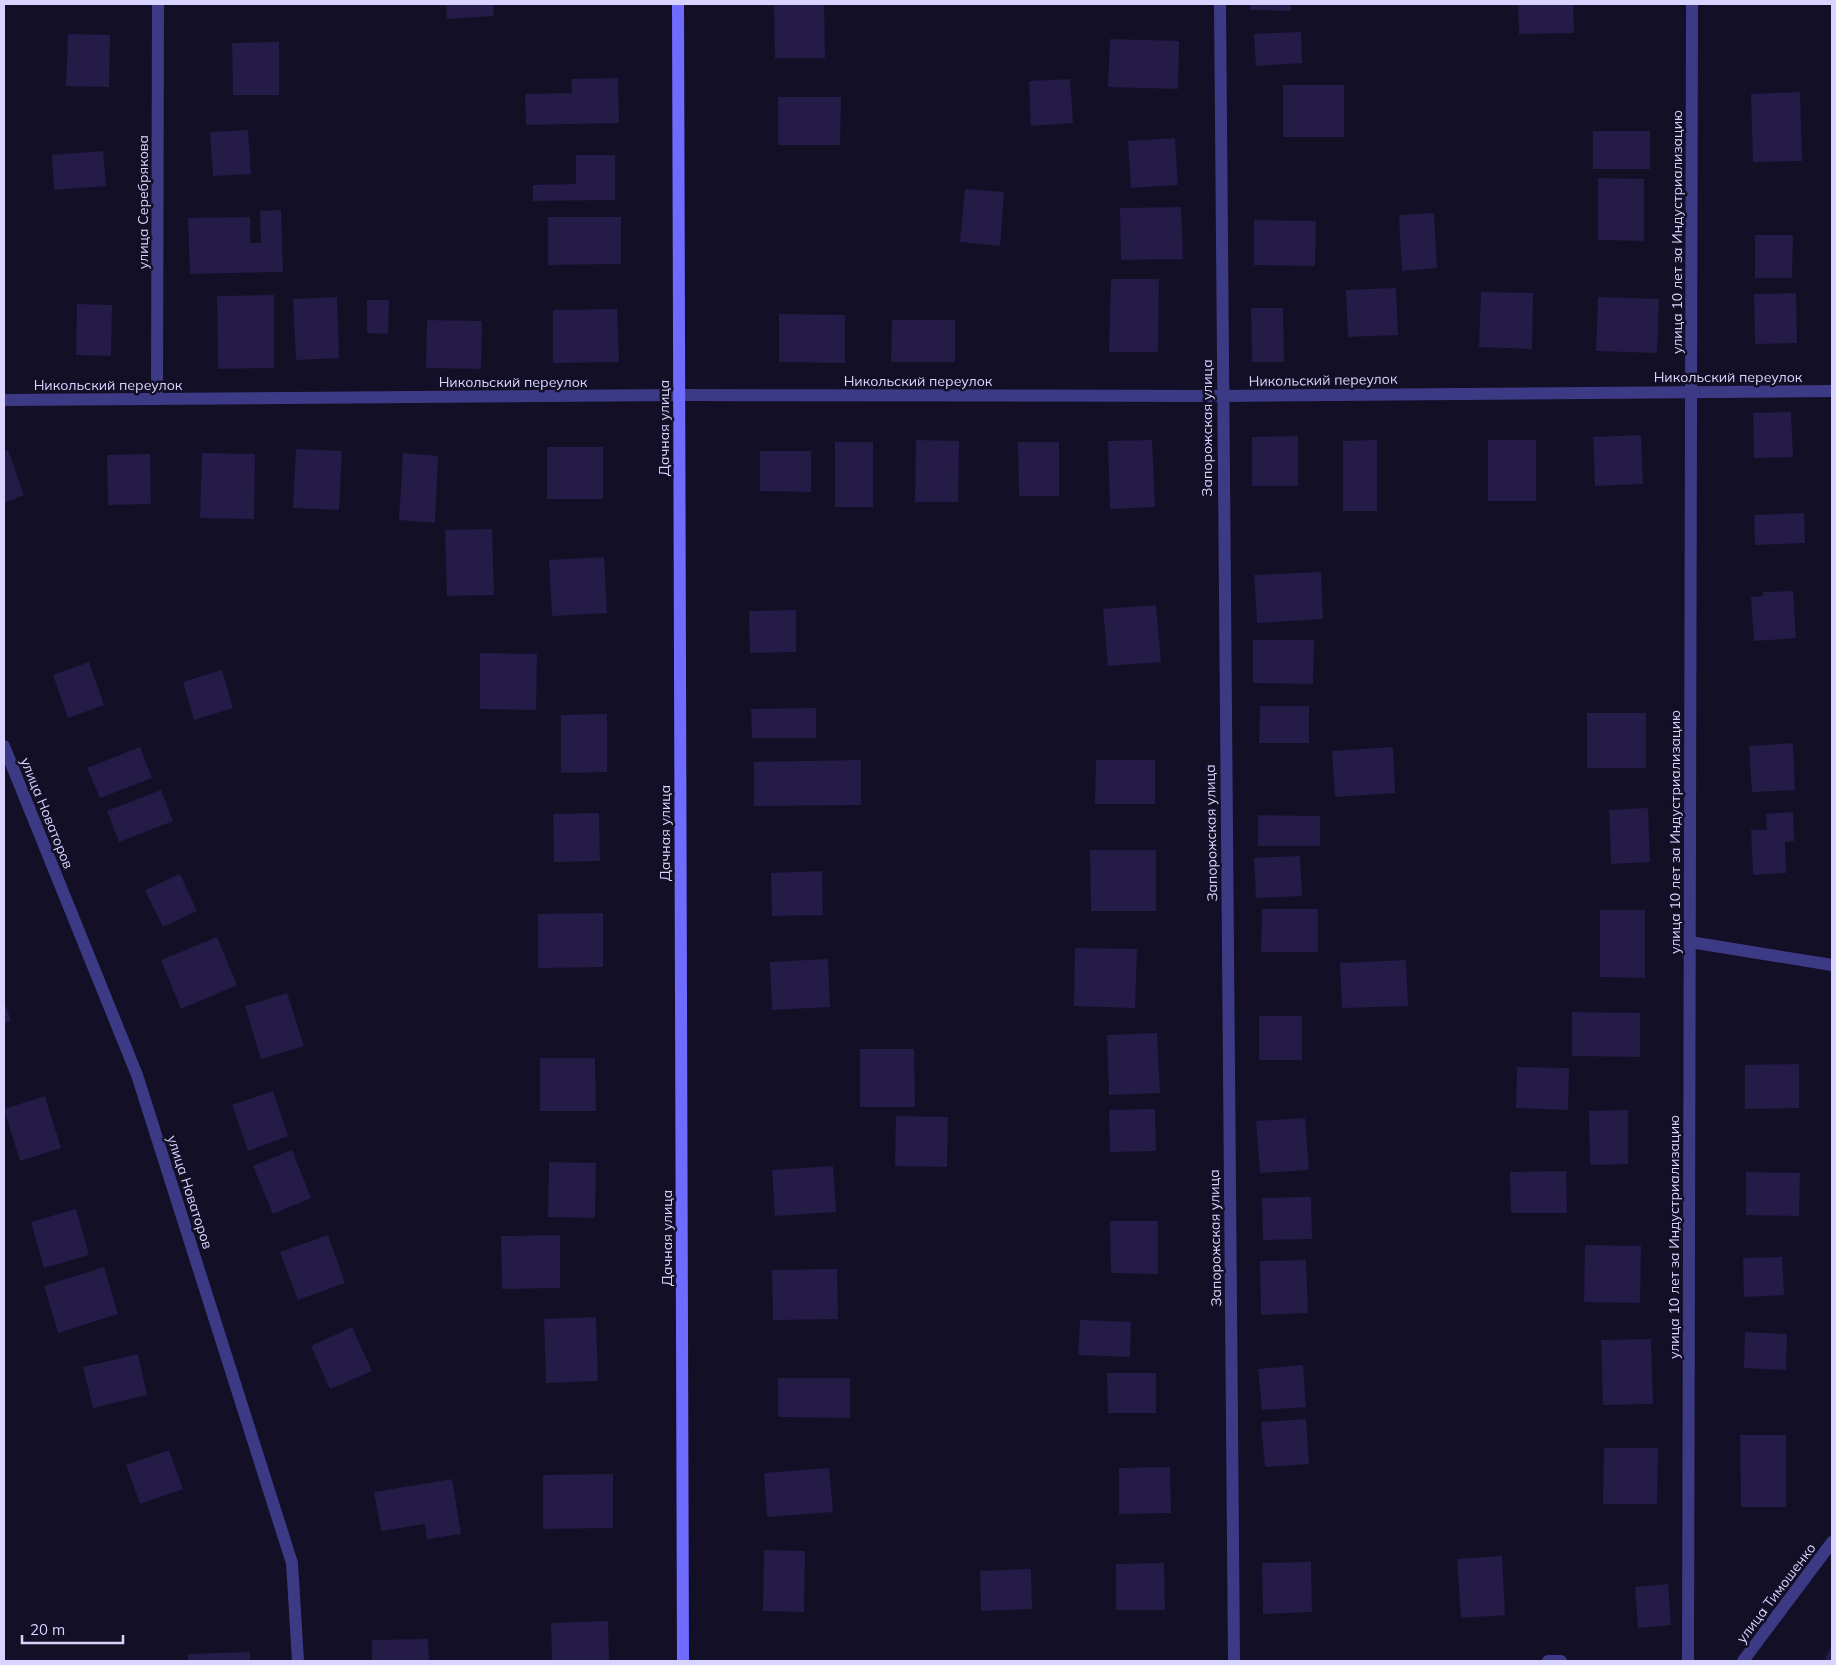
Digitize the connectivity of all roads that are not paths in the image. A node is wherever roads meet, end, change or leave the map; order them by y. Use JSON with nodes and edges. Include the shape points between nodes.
{"nodes":[{"id":1,"x":158,"y":4,"type":"edge"},
{"id":2,"x":678,"y":4,"type":"edge"},
{"id":3,"x":1220,"y":4,"type":"edge"},
{"id":4,"x":1692,"y":4,"type":"edge"},
{"id":5,"x":1832,"y":391,"type":"edge"},
{"id":6,"x":1691,"y":392,"type":"junction"},
{"id":7,"x":679,"y":395,"type":"junction"},
{"id":8,"x":1222,"y":396,"type":"junction"},
{"id":9,"x":157,"y":399,"type":"junction"},
{"id":10,"x":4,"y":400,"type":"edge"},
{"id":11,"x":4,"y":746,"type":"edge"},
{"id":12,"x":1690,"y":942,"type":"junction"},
{"id":13,"x":1832,"y":965,"type":"edge"},
{"id":14,"x":1832,"y":1542,"type":"edge"},
{"id":15,"x":298,"y":1661,"type":"edge"},
{"id":16,"x":683,"y":1661,"type":"edge"},
{"id":17,"x":1234,"y":1661,"type":"edge"},
{"id":18,"x":1548,"y":1661,"type":"edge"},
{"id":19,"x":1560,"y":1661,"type":"edge"},
{"id":20,"x":1688,"y":1661,"type":"edge"},
{"id":21,"x":1743,"y":1661,"type":"edge"}],
"edges":[{"from":1,"to":9,"type":"street","name":"улица Серебрякова"},
{"from":2,"to":7,"type":"street","name":"Дачная улица"},
{"from":3,"to":8,"type":"street","name":"Запорожская улица"},
{"from":4,"to":6,"type":"street","name":"улица 10 лет за Индустриализацию"},
{"from":5,"to":6,"type":"street","name":"Никольский переулок"},
{"from":6,"to":8,"type":"street","name":"Никольский переулок"},
{"from":6,"to":12,"type":"street","name":"улица 10 лет за Индустриализацию"},
{"from":7,"to":8,"type":"street","name":"Никольский переулок"},
{"from":7,"to":9,"type":"street","name":"Никольский переулок"},
{"from":7,"to":16,"type":"street","name":"Дачная улица"},
{"from":8,"to":17,"type":"street","name":"Запорожская улица"},
{"from":9,"to":10,"type":"street","name":"Никольский переулок"},
{"from":11,"to":15,"type":"street","name":"улица Новаторов","via":[[137,1075],[292,1563]]},
{"from":12,"to":13,"type":"street"},
{"from":12,"to":20,"type":"street","name":"улица 10 лет за Индустриализацию"},
{"from":14,"to":21,"type":"street","name":"улица Тимошенко"},
{"from":18,"to":19,"type":"street"}]}
